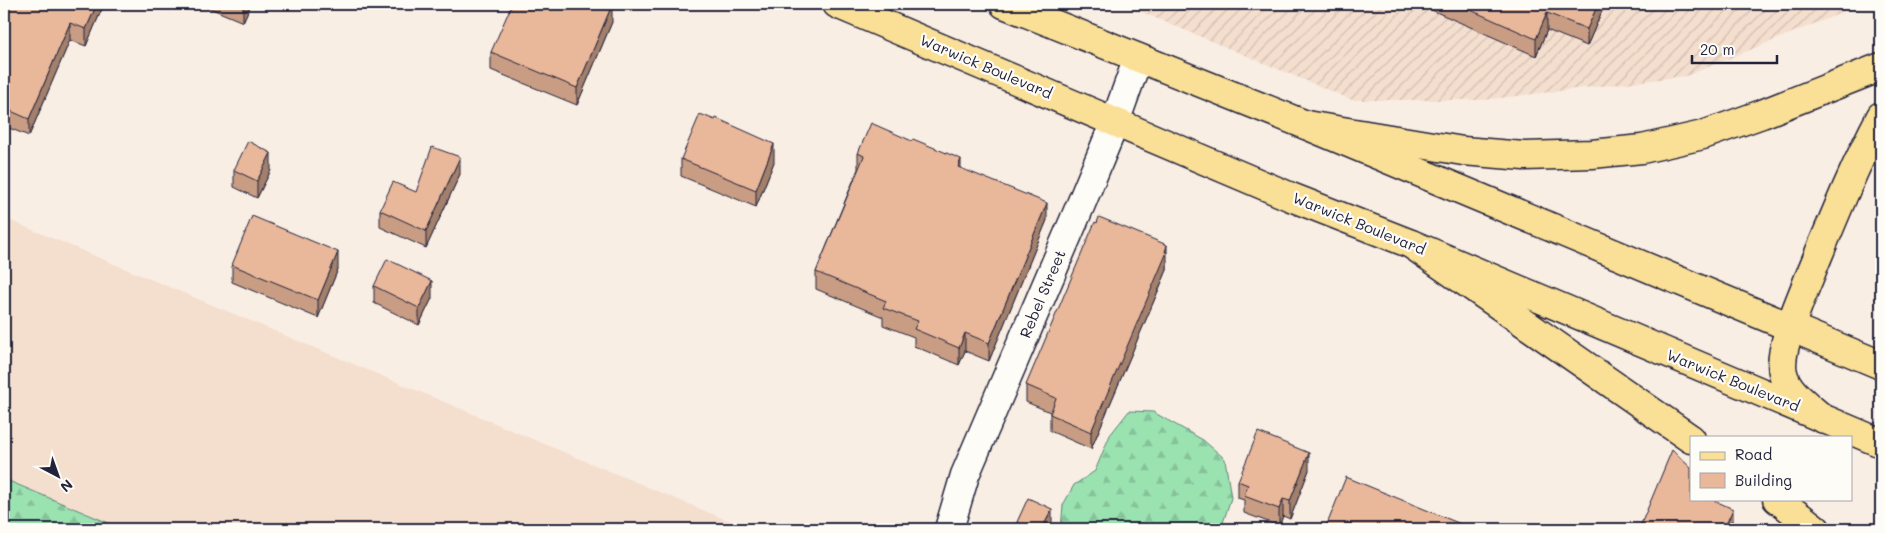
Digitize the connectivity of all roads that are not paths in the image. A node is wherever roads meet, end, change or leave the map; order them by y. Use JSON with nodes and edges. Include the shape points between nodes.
{"nodes":[{"id":1,"x":837,"y":4,"type":"edge"},
{"id":2,"x":1004,"y":4,"type":"edge"},
{"id":3,"x":1138,"y":58,"type":"junction"},
{"id":4,"x":1881,"y":67,"type":"edge"},
{"id":5,"x":1881,"y":116,"type":"edge"},
{"id":6,"x":1115,"y":122,"type":"junction"},
{"id":7,"x":1306,"y":125,"type":"junction"},
{"id":8,"x":1411,"y":244,"type":"junction"},
{"id":9,"x":1790,"y":327,"type":"junction"},
{"id":10,"x":1881,"y":365,"type":"edge"},
{"id":11,"x":1822,"y":418,"type":"junction"},
{"id":12,"x":1690,"y":438,"type":"edge"},
{"id":13,"x":1881,"y":443,"type":"edge"},
{"id":14,"x":1778,"y":500,"type":"edge"},
{"id":15,"x":949,"y":529,"type":"edge"},
{"id":16,"x":1816,"y":529,"type":"edge"}],
"edges":[{"from":1,"to":6,"type":"main road","name":"Warwick Boulevard"},
{"from":2,"to":3,"type":"main road"},
{"from":3,"to":6,"type":"street","name":"Rebel Street"},
{"from":3,"to":7,"type":"main road"},
{"from":4,"to":7,"type":"main road","via":[[1703,135],[1642,149],[1524,156],[1463,151]]},
{"from":5,"to":9,"type":"main road","via":[[1843,196]]},
{"from":6,"to":8,"type":"main road","name":"Warwick Boulevard"},
{"from":6,"to":15,"type":"street","name":"Rebel Street","via":[[965,475]]},
{"from":7,"to":9,"type":"main road"},
{"from":8,"to":11,"type":"main road","name":"Warwick Boulevard"},
{"from":8,"to":12,"type":"main road"},
{"from":9,"to":10,"type":"main road"},
{"from":9,"to":11,"type":"main road","via":[[1782,362],[1783,374],[1788,386]]},
{"from":11,"to":13,"type":"main road","name":"Warwick Boulevard"},
{"from":14,"to":16,"type":"main road"}]}
